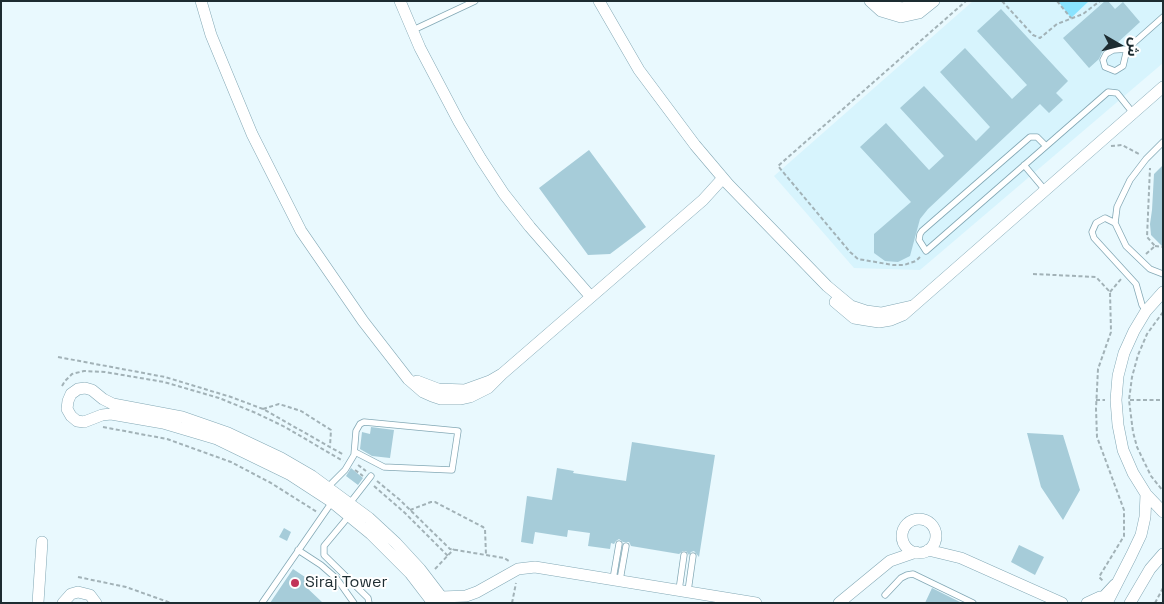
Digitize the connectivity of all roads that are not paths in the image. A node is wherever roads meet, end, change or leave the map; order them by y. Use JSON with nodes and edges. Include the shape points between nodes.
{"nodes":[{"id":1,"x":200,"y":1,"type":"edge"},
{"id":2,"x":400,"y":1,"type":"edge"},
{"id":3,"x":474,"y":1,"type":"edge"},
{"id":4,"x":599,"y":1,"type":"edge"},
{"id":5,"x":870,"y":1,"type":"edge"},
{"id":6,"x":882,"y":1,"type":"edge"},
{"id":7,"x":926,"y":1,"type":"edge"},
{"id":8,"x":934,"y":1,"type":"edge"},
{"id":9,"x":1163,"y":17,"type":"edge"},
{"id":10,"x":411,"y":31,"type":"junction"},
{"id":11,"x":1127,"y":49,"type":"junction"},
{"id":12,"x":1163,"y":87,"type":"edge"},
{"id":13,"x":1133,"y":113,"type":"junction"},
{"id":14,"x":1163,"y":142,"type":"edge"},
{"id":15,"x":1046,"y":146,"type":"junction"},
{"id":16,"x":1024,"y":165,"type":"junction"},
{"id":17,"x":725,"y":181,"type":"junction"},
{"id":18,"x":1045,"y":190,"type":"junction"},
{"id":19,"x":1115,"y":223,"type":"junction"},
{"id":20,"x":1163,"y":274,"type":"edge"},
{"id":21,"x":1163,"y":292,"type":"edge"},
{"id":22,"x":591,"y":296,"type":"junction"},
{"id":23,"x":1146,"y":311,"type":"junction"},
{"id":24,"x":355,"y":452,"type":"junction"},
{"id":25,"x":371,"y":476,"type":"road end"},
{"id":26,"x":328,"y":487,"type":"junction"},
{"id":27,"x":1146,"y":494,"type":"junction"},
{"id":28,"x":332,"y":502,"type":"junction"},
{"id":29,"x":350,"y":503,"type":"junction"},
{"id":30,"x":1163,"y":512,"type":"edge"},
{"id":31,"x":349,"y":516,"type":"junction"},
{"id":32,"x":936,"y":532,"type":"junction"},
{"id":33,"x":903,"y":534,"type":"junction"},
{"id":34,"x":42,"y":542,"type":"dead end"},
{"id":35,"x":618,"y":544,"type":"dead end"},
{"id":36,"x":626,"y":546,"type":"dead end"},
{"id":37,"x":298,"y":550,"type":"junction"},
{"id":38,"x":922,"y":551,"type":"junction"},
{"id":39,"x":1163,"y":554,"type":"edge"},
{"id":40,"x":684,"y":555,"type":"dead end"},
{"id":41,"x":693,"y":556,"type":"dead end"},
{"id":42,"x":961,"y":558,"type":"junction"},
{"id":43,"x":890,"y":562,"type":"junction"},
{"id":44,"x":1122,"y":575,"type":"junction"},
{"id":45,"x":616,"y":580,"type":"junction"},
{"id":46,"x":683,"y":591,"type":"junction"},
{"id":47,"x":477,"y":592,"type":"junction"},
{"id":48,"x":885,"y":594,"type":"dead end"},
{"id":49,"x":435,"y":600,"type":"edge"},
{"id":50,"x":1101,"y":601,"type":"edge"},
{"id":51,"x":38,"y":603,"type":"edge"},
{"id":52,"x":63,"y":603,"type":"edge"},
{"id":53,"x":96,"y":603,"type":"edge"},
{"id":54,"x":262,"y":603,"type":"edge"},
{"id":55,"x":354,"y":603,"type":"edge"},
{"id":56,"x":369,"y":603,"type":"edge"},
{"id":57,"x":470,"y":603,"type":"edge"},
{"id":58,"x":756,"y":603,"type":"edge"},
{"id":59,"x":839,"y":603,"type":"edge"},
{"id":60,"x":973,"y":603,"type":"edge"},
{"id":61,"x":1062,"y":603,"type":"edge"},
{"id":62,"x":1087,"y":603,"type":"edge"},
{"id":63,"x":1130,"y":603,"type":"edge"}],
"edges":[{"from":1,"to":22,"type":"street","via":[[245,118],[301,232],[363,322],[402,371],[438,389],[478,387],[502,374]]},
{"from":2,"to":10,"type":"street"},
{"from":3,"to":10,"type":"lane"},
{"from":4,"to":17,"type":"street","via":[[657,96]]},
{"from":5,"to":8,"type":"street","via":[[881,11],[901,16],[919,13]]},
{"from":6,"to":7,"type":"street","via":[[902,8]]},
{"from":9,"to":11,"type":"lane"},
{"from":10,"to":22,"type":"street","via":[[459,122],[504,194]]},
{"from":11,"to":11,"type":"lane","via":[[1124,66],[1115,71],[1106,67],[1103,60],[1106,54]]},
{"from":12,"to":13,"type":"street"},
{"from":13,"to":15,"type":"lane","via":[[1116,93],[1108,92]]},
{"from":13,"to":18,"type":"street"},
{"from":14,"to":19,"type":"lane","via":[[1146,159],[1122,193]]},
{"from":15,"to":16,"type":"lane"},
{"from":15,"to":16,"type":"lane","via":[[1037,137],[1030,137],[922,231],[919,240],[926,251]]},
{"from":16,"to":18,"type":"lane"},
{"from":17,"to":18,"type":"street","via":[[827,286],[851,306],[881,313],[912,306]]},
{"from":17,"to":22,"type":"street"},
{"from":19,"to":20,"type":"lane","via":[[1126,246],[1139,260]]},
{"from":19,"to":23,"type":"lane","via":[[1105,218],[1096,222],[1092,232],[1094,238],[1136,284]]},
{"from":21,"to":23,"type":"street"},
{"from":23,"to":27,"type":"street","via":[[1124,353],[1116,400],[1123,450]]},
{"from":24,"to":24,"type":"lane","via":[[356,431],[364,422],[458,431],[452,470],[384,467]]},
{"from":24,"to":26,"type":"lane","via":[[345,470]]},
{"from":25,"to":29,"type":"lane"},
{"from":26,"to":28,"type":"street","via":[[281,458],[204,424],[157,411],[113,404],[85,388],[71,394],[68,401],[71,416],[77,421],[110,414],[163,423],[217,439],[288,474]]},
{"from":26,"to":29,"type":"street"},
{"from":27,"to":30,"type":"street"},
{"from":27,"to":44,"type":"street","via":[[1141,535]]},
{"from":28,"to":31,"type":"street"},
{"from":28,"to":37,"type":"lane"},
{"from":29,"to":49,"type":"street","via":[[396,543],[427,578]]},
{"from":31,"to":49,"type":"street","via":[[391,553]]},
{"from":31,"to":56,"type":"lane","via":[[324,546],[324,555],[368,598]]},
{"from":32,"to":33,"type":"street","via":[[930,523],[921,519],[911,521]]},
{"from":32,"to":38,"type":"street","via":[[935,542]]},
{"from":32,"to":42,"type":"street"},
{"from":33,"to":38,"type":"street","via":[[908,548]]},
{"from":33,"to":43,"type":"street"},
{"from":34,"to":51,"type":"street"},
{"from":35,"to":45,"type":"lane"},
{"from":36,"to":45,"type":"lane"},
{"from":37,"to":54,"type":"lane"},
{"from":37,"to":55,"type":"lane","via":[[334,575]]},
{"from":38,"to":42,"type":"street"},
{"from":38,"to":43,"type":"street"},
{"from":39,"to":63,"type":"street"},
{"from":40,"to":46,"type":"lane"},
{"from":41,"to":46,"type":"lane"},
{"from":42,"to":61,"type":"street"},
{"from":43,"to":59,"type":"street"},
{"from":44,"to":50,"type":"street"},
{"from":44,"to":50,"type":"lane"},
{"from":45,"to":46,"type":"street"},
{"from":45,"to":47,"type":"street","via":[[534,566],[518,568]]},
{"from":46,"to":58,"type":"street"},
{"from":47,"to":49,"type":"street"},
{"from":47,"to":57,"type":"street"},
{"from":48,"to":60,"type":"lane","via":[[901,578],[913,574]]},
{"from":50,"to":62,"type":"street"},
{"from":52,"to":53,"type":"street","via":[[71,594],[84,592]]}]}
